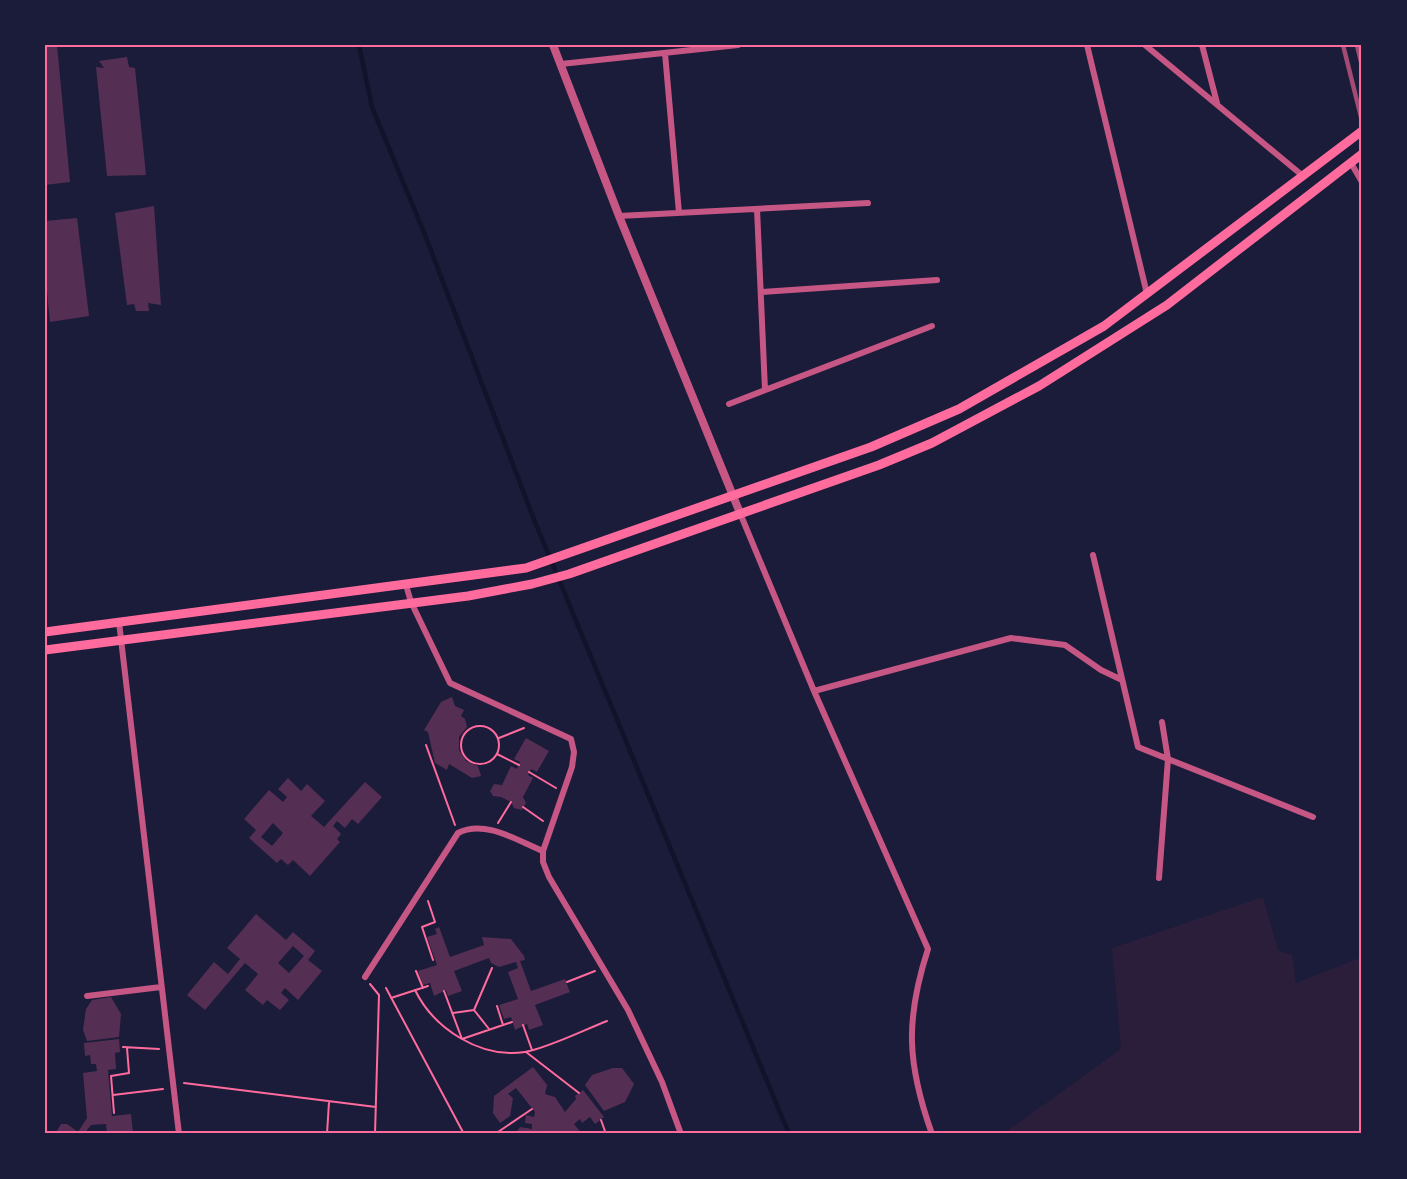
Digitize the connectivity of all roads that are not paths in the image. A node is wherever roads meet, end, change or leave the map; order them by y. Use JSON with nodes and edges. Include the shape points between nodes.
{"nodes":[{"id":1,"x":553,"y":45,"type":"edge"},
{"id":2,"x":738,"y":45,"type":"edge"},
{"id":3,"x":1087,"y":45,"type":"edge"},
{"id":4,"x":1145,"y":45,"type":"edge"},
{"id":5,"x":1202,"y":45,"type":"edge"},
{"id":6,"x":665,"y":53,"type":"junction"},
{"id":7,"x":561,"y":64,"type":"junction"},
{"id":8,"x":1217,"y":103,"type":"junction"},
{"id":9,"x":1362,"y":131,"type":"edge"},
{"id":10,"x":1362,"y":154,"type":"edge"},
{"id":11,"x":1351,"y":163,"type":"junction"},
{"id":12,"x":1304,"y":176,"type":"junction"},
{"id":13,"x":1362,"y":182,"type":"edge"},
{"id":14,"x":868,"y":203,"type":"dead end"},
{"id":15,"x":757,"y":209,"type":"junction"},
{"id":16,"x":679,"y":213,"type":"junction"},
{"id":17,"x":619,"y":216,"type":"junction"},
{"id":18,"x":937,"y":280,"type":"dead end"},
{"id":19,"x":760,"y":292,"type":"junction"},
{"id":20,"x":1147,"y":295,"type":"junction"},
{"id":21,"x":932,"y":326,"type":"dead end"},
{"id":22,"x":765,"y":390,"type":"junction"},
{"id":23,"x":729,"y":404,"type":"dead end"},
{"id":24,"x":732,"y":497,"type":"junction"},
{"id":25,"x":740,"y":513,"type":"junction"},
{"id":26,"x":1093,"y":555,"type":"dead end"},
{"id":27,"x":406,"y":585,"type":"junction"},
{"id":28,"x":411,"y":602,"type":"junction"},
{"id":29,"x":119,"y":622,"type":"junction"},
{"id":30,"x":45,"y":632,"type":"edge"},
{"id":31,"x":121,"y":640,"type":"junction"},
{"id":32,"x":45,"y":650,"type":"edge"},
{"id":33,"x":1122,"y":680,"type":"junction"},
{"id":34,"x":814,"y":691,"type":"junction"},
{"id":35,"x":1162,"y":722,"type":"dead end"},
{"id":36,"x":1168,"y":759,"type":"junction"},
{"id":37,"x":1313,"y":817,"type":"dead end"},
{"id":38,"x":543,"y":851,"type":"junction"},
{"id":39,"x":1158,"y":878,"type":"dead end"},
{"id":40,"x":365,"y":977,"type":"road end"},
{"id":41,"x":161,"y":987,"type":"junction"},
{"id":42,"x":87,"y":996,"type":"dead end"},
{"id":43,"x":179,"y":1134,"type":"edge"},
{"id":44,"x":681,"y":1134,"type":"edge"},
{"id":45,"x":932,"y":1134,"type":"edge"}],
"edges":[{"from":1,"to":7,"type":"street"},
{"from":2,"to":6,"type":"street"},
{"from":3,"to":20,"type":"street"},
{"from":4,"to":8,"type":"street"},
{"from":5,"to":8,"type":"street"},
{"from":6,"to":7,"type":"street"},
{"from":6,"to":16,"type":"street"},
{"from":7,"to":17,"type":"street"},
{"from":8,"to":12,"type":"street"},
{"from":9,"to":12,"type":"main road"},
{"from":10,"to":11,"type":"main road"},
{"from":11,"to":13,"type":"street"},
{"from":11,"to":25,"type":"main road","via":[[1167,305],[1039,386],[921,448]]},
{"from":12,"to":20,"type":"main road"},
{"from":14,"to":15,"type":"street"},
{"from":15,"to":16,"type":"street"},
{"from":15,"to":19,"type":"street"},
{"from":16,"to":17,"type":"street"},
{"from":17,"to":24,"type":"street"},
{"from":18,"to":19,"type":"street"},
{"from":19,"to":22,"type":"street"},
{"from":20,"to":24,"type":"main road","via":[[1094,332],[959,409],[871,447]]},
{"from":21,"to":22,"type":"street"},
{"from":22,"to":23,"type":"street"},
{"from":24,"to":25,"type":"street"},
{"from":24,"to":27,"type":"main road","via":[[526,568]]},
{"from":25,"to":28,"type":"main road","via":[[569,574],[468,596]]},
{"from":25,"to":34,"type":"street"},
{"from":26,"to":33,"type":"street"},
{"from":27,"to":28,"type":"street"},
{"from":27,"to":29,"type":"main road"},
{"from":28,"to":31,"type":"main road"},
{"from":28,"to":38,"type":"street","via":[[450,683],[571,739],[572,766]]},
{"from":29,"to":30,"type":"main road"},
{"from":29,"to":31,"type":"street"},
{"from":31,"to":32,"type":"main road"},
{"from":31,"to":41,"type":"street"},
{"from":33,"to":34,"type":"street","via":[[1065,645],[1011,638]]},
{"from":33,"to":36,"type":"street","via":[[1138,747]]},
{"from":34,"to":45,"type":"street","via":[[928,949],[915,991],[911,1048],[918,1096]]},
{"from":35,"to":36,"type":"street"},
{"from":36,"to":37,"type":"street"},
{"from":36,"to":39,"type":"street"},
{"from":38,"to":40,"type":"street","via":[[493,831],[476,828],[458,833]]},
{"from":38,"to":44,"type":"street","via":[[549,877],[628,1010]]},
{"from":41,"to":42,"type":"street"},
{"from":41,"to":43,"type":"street"}]}
